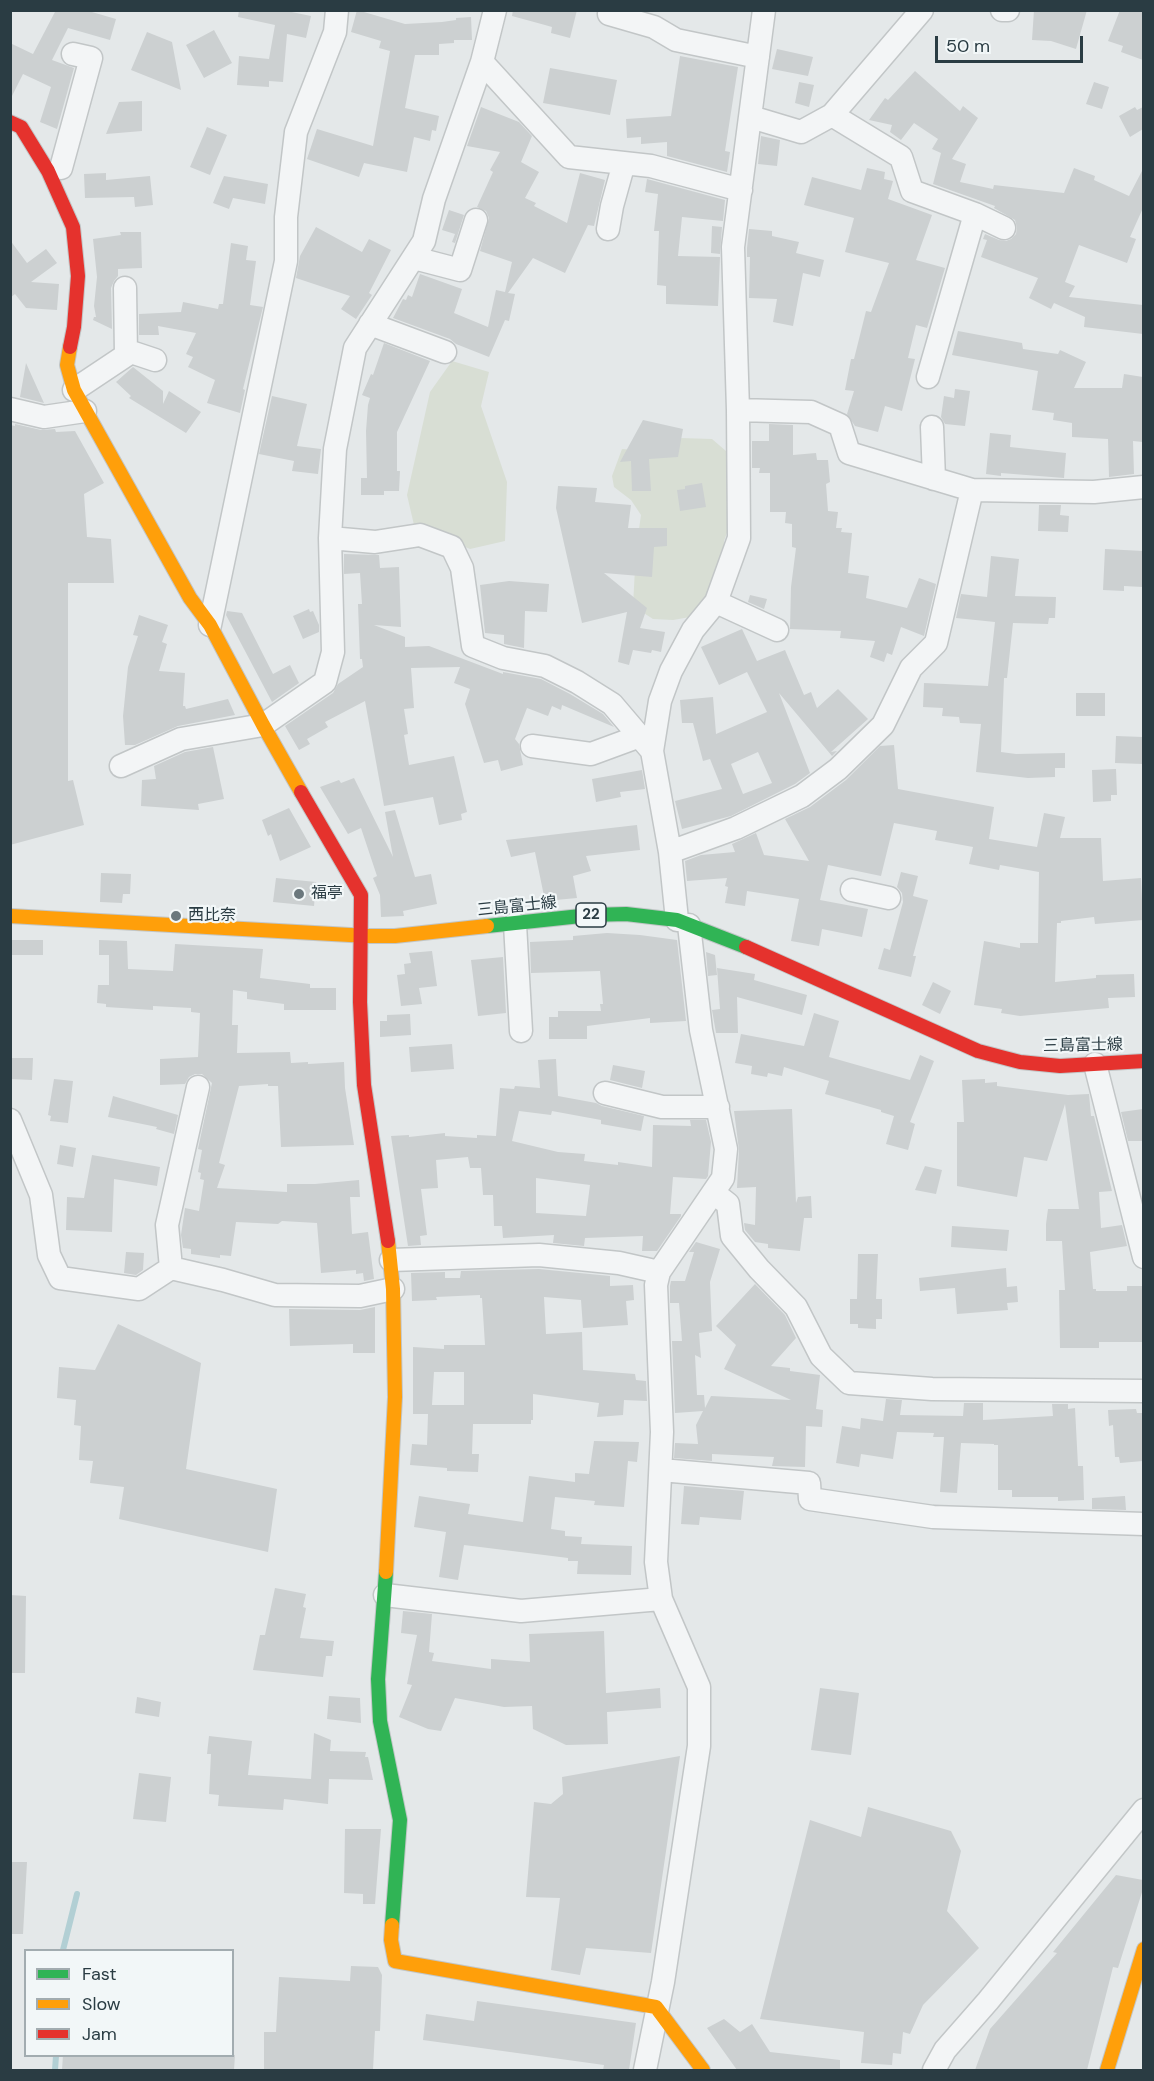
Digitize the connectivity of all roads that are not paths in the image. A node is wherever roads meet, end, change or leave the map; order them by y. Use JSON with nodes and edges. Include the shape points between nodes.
{"nodes":[{"id":1,"x":337,"y":10,"type":"edge"},
{"id":2,"x":495,"y":10,"type":"edge"},
{"id":3,"x":764,"y":10,"type":"edge"},
{"id":4,"x":922,"y":10,"type":"edge"},
{"id":5,"x":1002,"y":10,"type":"edge"},
{"id":6,"x":1008,"y":10,"type":"edge"},
{"id":7,"x":609,"y":14,"type":"dead end"},
{"id":8,"x":73,"y":54,"type":"dead end"},
{"id":9,"x":758,"y":57,"type":"junction"},
{"id":10,"x":482,"y":62,"type":"junction"},
{"id":11,"x":832,"y":115,"type":"junction"},
{"id":12,"x":751,"y":117,"type":"junction"},
{"id":13,"x":10,"y":122,"type":"edge"},
{"id":14,"x":624,"y":163,"type":"junction"},
{"id":15,"x":61,"y":168,"type":"dead end"},
{"id":16,"x":741,"y":190,"type":"junction"},
{"id":17,"x":975,"y":214,"type":"junction"},
{"id":18,"x":476,"y":220,"type":"dead end"},
{"id":19,"x":1004,"y":228,"type":"dead end"},
{"id":20,"x":608,"y":229,"type":"dead end"},
{"id":21,"x":414,"y":258,"type":"junction"},
{"id":22,"x":125,"y":288,"type":"dead end"},
{"id":23,"x":370,"y":324,"type":"junction"},
{"id":24,"x":445,"y":352,"type":"dead end"},
{"id":25,"x":126,"y":355,"type":"junction"},
{"id":26,"x":155,"y":360,"type":"dead end"},
{"id":27,"x":928,"y":377,"type":"dead end"},
{"id":28,"x":74,"y":390,"type":"junction"},
{"id":29,"x":10,"y":409,"type":"edge"},
{"id":30,"x":738,"y":410,"type":"junction"},
{"id":31,"x":85,"y":411,"type":"junction"},
{"id":32,"x":932,"y":427,"type":"dead end"},
{"id":33,"x":934,"y":479,"type":"junction"},
{"id":34,"x":1143,"y":487,"type":"edge"},
{"id":35,"x":972,"y":490,"type":"junction"},
{"id":36,"x":330,"y":538,"type":"junction"},
{"id":37,"x":716,"y":602,"type":"junction"},
{"id":38,"x":210,"y":625,"type":"junction"},
{"id":39,"x":777,"y":630,"type":"dead end"},
{"id":40,"x":263,"y":725,"type":"junction"},
{"id":41,"x":646,"y":743,"type":"junction"},
{"id":42,"x":532,"y":746,"type":"dead end"},
{"id":43,"x":121,"y":766,"type":"dead end"},
{"id":44,"x":670,"y":852,"type":"junction"},
{"id":45,"x":852,"y":890,"type":"dead end"},
{"id":46,"x":889,"y":898,"type":"dead end"},
{"id":47,"x":10,"y":916,"type":"edge"},
{"id":48,"x":683,"y":922,"type":"junction"},
{"id":49,"x":515,"y":924,"type":"junction"},
{"id":50,"x":362,"y":936,"type":"junction"},
{"id":51,"x":521,"y":1031,"type":"dead end"},
{"id":52,"x":1143,"y":1061,"type":"edge"},
{"id":53,"x":1095,"y":1064,"type":"junction"},
{"id":54,"x":198,"y":1087,"type":"dead end"},
{"id":55,"x":605,"y":1093,"type":"dead end"},
{"id":56,"x":718,"y":1107,"type":"junction"},
{"id":57,"x":10,"y":1120,"type":"edge"},
{"id":58,"x":714,"y":1193,"type":"junction"},
{"id":59,"x":1143,"y":1257,"type":"edge"},
{"id":60,"x":391,"y":1260,"type":"junction"},
{"id":61,"x":171,"y":1268,"type":"junction"},
{"id":62,"x":659,"y":1272,"type":"junction"},
{"id":63,"x":393,"y":1289,"type":"junction"},
{"id":64,"x":1143,"y":1391,"type":"edge"},
{"id":65,"x":661,"y":1470,"type":"junction"},
{"id":66,"x":1143,"y":1524,"type":"edge"},
{"id":67,"x":386,"y":1595,"type":"junction"},
{"id":68,"x":661,"y":1599,"type":"junction"},
{"id":69,"x":1143,"y":1810,"type":"edge"},
{"id":70,"x":1143,"y":1949,"type":"edge"},
{"id":71,"x":657,"y":2007,"type":"junction"},
{"id":72,"x":645,"y":2070,"type":"edge"},
{"id":73,"x":703,"y":2070,"type":"edge"},
{"id":74,"x":934,"y":2070,"type":"edge"},
{"id":75,"x":1107,"y":2070,"type":"edge"}],
"edges":[{"from":1,"to":38,"type":"street","via":[[334,32],[296,132],[286,217],[286,261]]},
{"from":2,"to":10,"type":"street"},
{"from":3,"to":9,"type":"street"},
{"from":4,"to":11,"type":"street"},
{"from":5,"to":6,"type":"street"},
{"from":7,"to":9,"type":"street","via":[[654,27],[676,40]]},
{"from":8,"to":15,"type":"street","via":[[91,58]]},
{"from":9,"to":12,"type":"street"},
{"from":10,"to":14,"type":"street","via":[[569,157]]},
{"from":10,"to":21,"type":"street","via":[[434,199],[424,241]]},
{"from":11,"to":12,"type":"street","via":[[801,132]]},
{"from":11,"to":17,"type":"street","via":[[901,157],[912,191]]},
{"from":12,"to":16,"type":"street"},
{"from":13,"to":28,"type":"street","via":[[21,127],[48,171],[73,227],[78,276],[67,365]]},
{"from":14,"to":16,"type":"street","via":[[651,166]]},
{"from":14,"to":20,"type":"street"},
{"from":16,"to":30,"type":"street","via":[[733,247]]},
{"from":17,"to":19,"type":"street"},
{"from":17,"to":27,"type":"street"},
{"from":18,"to":21,"type":"street","via":[[460,270]]},
{"from":21,"to":23,"type":"street"},
{"from":22,"to":25,"type":"street"},
{"from":23,"to":24,"type":"street"},
{"from":23,"to":36,"type":"street","via":[[355,348],[335,449]]},
{"from":25,"to":26,"type":"street","via":[[131,352]]},
{"from":25,"to":28,"type":"street"},
{"from":28,"to":31,"type":"street"},
{"from":29,"to":31,"type":"street","via":[[44,417]]},
{"from":30,"to":33,"type":"street","via":[[811,412],[840,425],[849,453]]},
{"from":30,"to":37,"type":"street","via":[[739,538]]},
{"from":31,"to":38,"type":"street","via":[[190,598]]},
{"from":32,"to":33,"type":"street"},
{"from":33,"to":35,"type":"street"},
{"from":34,"to":35,"type":"street","via":[[1094,492]]},
{"from":35,"to":44,"type":"street","via":[[936,643],[911,668],[883,725],[838,769],[802,796],[736,828]]},
{"from":36,"to":40,"type":"street","via":[[333,652],[326,682]]},
{"from":36,"to":41,"type":"street","via":[[375,542],[420,536],[452,547],[462,568],[473,646],[503,658],[544,666],[577,681],[612,704]]},
{"from":37,"to":39,"type":"street"},
{"from":37,"to":41,"type":"street","via":[[693,630],[671,671]]},
{"from":38,"to":40,"type":"street"},
{"from":40,"to":43,"type":"street","via":[[181,739]]},
{"from":40,"to":50,"type":"street","via":[[361,895]]},
{"from":41,"to":42,"type":"street","via":[[591,754]]},
{"from":41,"to":44,"type":"street"},
{"from":44,"to":48,"type":"street"},
{"from":45,"to":46,"type":"street"},
{"from":47,"to":50,"type":"street","name":"三島富士線","number":"22"},
{"from":48,"to":49,"type":"street","name":"三島富士線","number":"22","via":[[627,914]]},
{"from":48,"to":53,"type":"street","name":"三島富士線","number":"22","via":[[978,1051],[1020,1062]]},
{"from":48,"to":56,"type":"street"},
{"from":49,"to":50,"type":"street","name":"三島富士線","number":"22"},
{"from":49,"to":51,"type":"street"},
{"from":50,"to":60,"type":"street","via":[[364,1085]]},
{"from":52,"to":53,"type":"street","name":"三島富士線","number":"22"},
{"from":53,"to":59,"type":"street"},
{"from":54,"to":61,"type":"street","via":[[167,1225]]},
{"from":55,"to":56,"type":"street","via":[[662,1107]]},
{"from":56,"to":58,"type":"street","via":[[726,1149],[723,1178]]},
{"from":57,"to":61,"type":"street","via":[[41,1196],[49,1255],[60,1278],[139,1289]]},
{"from":58,"to":62,"type":"street"},
{"from":58,"to":64,"type":"street","via":[[728,1204],[732,1236],[796,1307],[821,1356],[849,1383],[932,1389]]},
{"from":60,"to":62,"type":"street","via":[[539,1255],[619,1263]]},
{"from":60,"to":63,"type":"street"},
{"from":61,"to":63,"type":"street","via":[[275,1295],[360,1296]]},
{"from":62,"to":65,"type":"street","via":[[656,1285]]},
{"from":63,"to":67,"type":"street","via":[[396,1396]]},
{"from":65,"to":66,"type":"street","via":[[809,1483],[810,1499],[933,1517]]},
{"from":65,"to":68,"type":"street","via":[[656,1562]]},
{"from":67,"to":68,"type":"street","via":[[521,1611]]},
{"from":67,"to":71,"type":"street","via":[[378,1679],[380,1721],[400,1820],[391,1940],[395,1961]]},
{"from":68,"to":71,"type":"street","via":[[699,1687],[699,1746]]},
{"from":69,"to":74,"type":"street","via":[[945,2050]]},
{"from":70,"to":75,"type":"street"},
{"from":71,"to":72,"type":"street"},
{"from":71,"to":73,"type":"street"}]}
